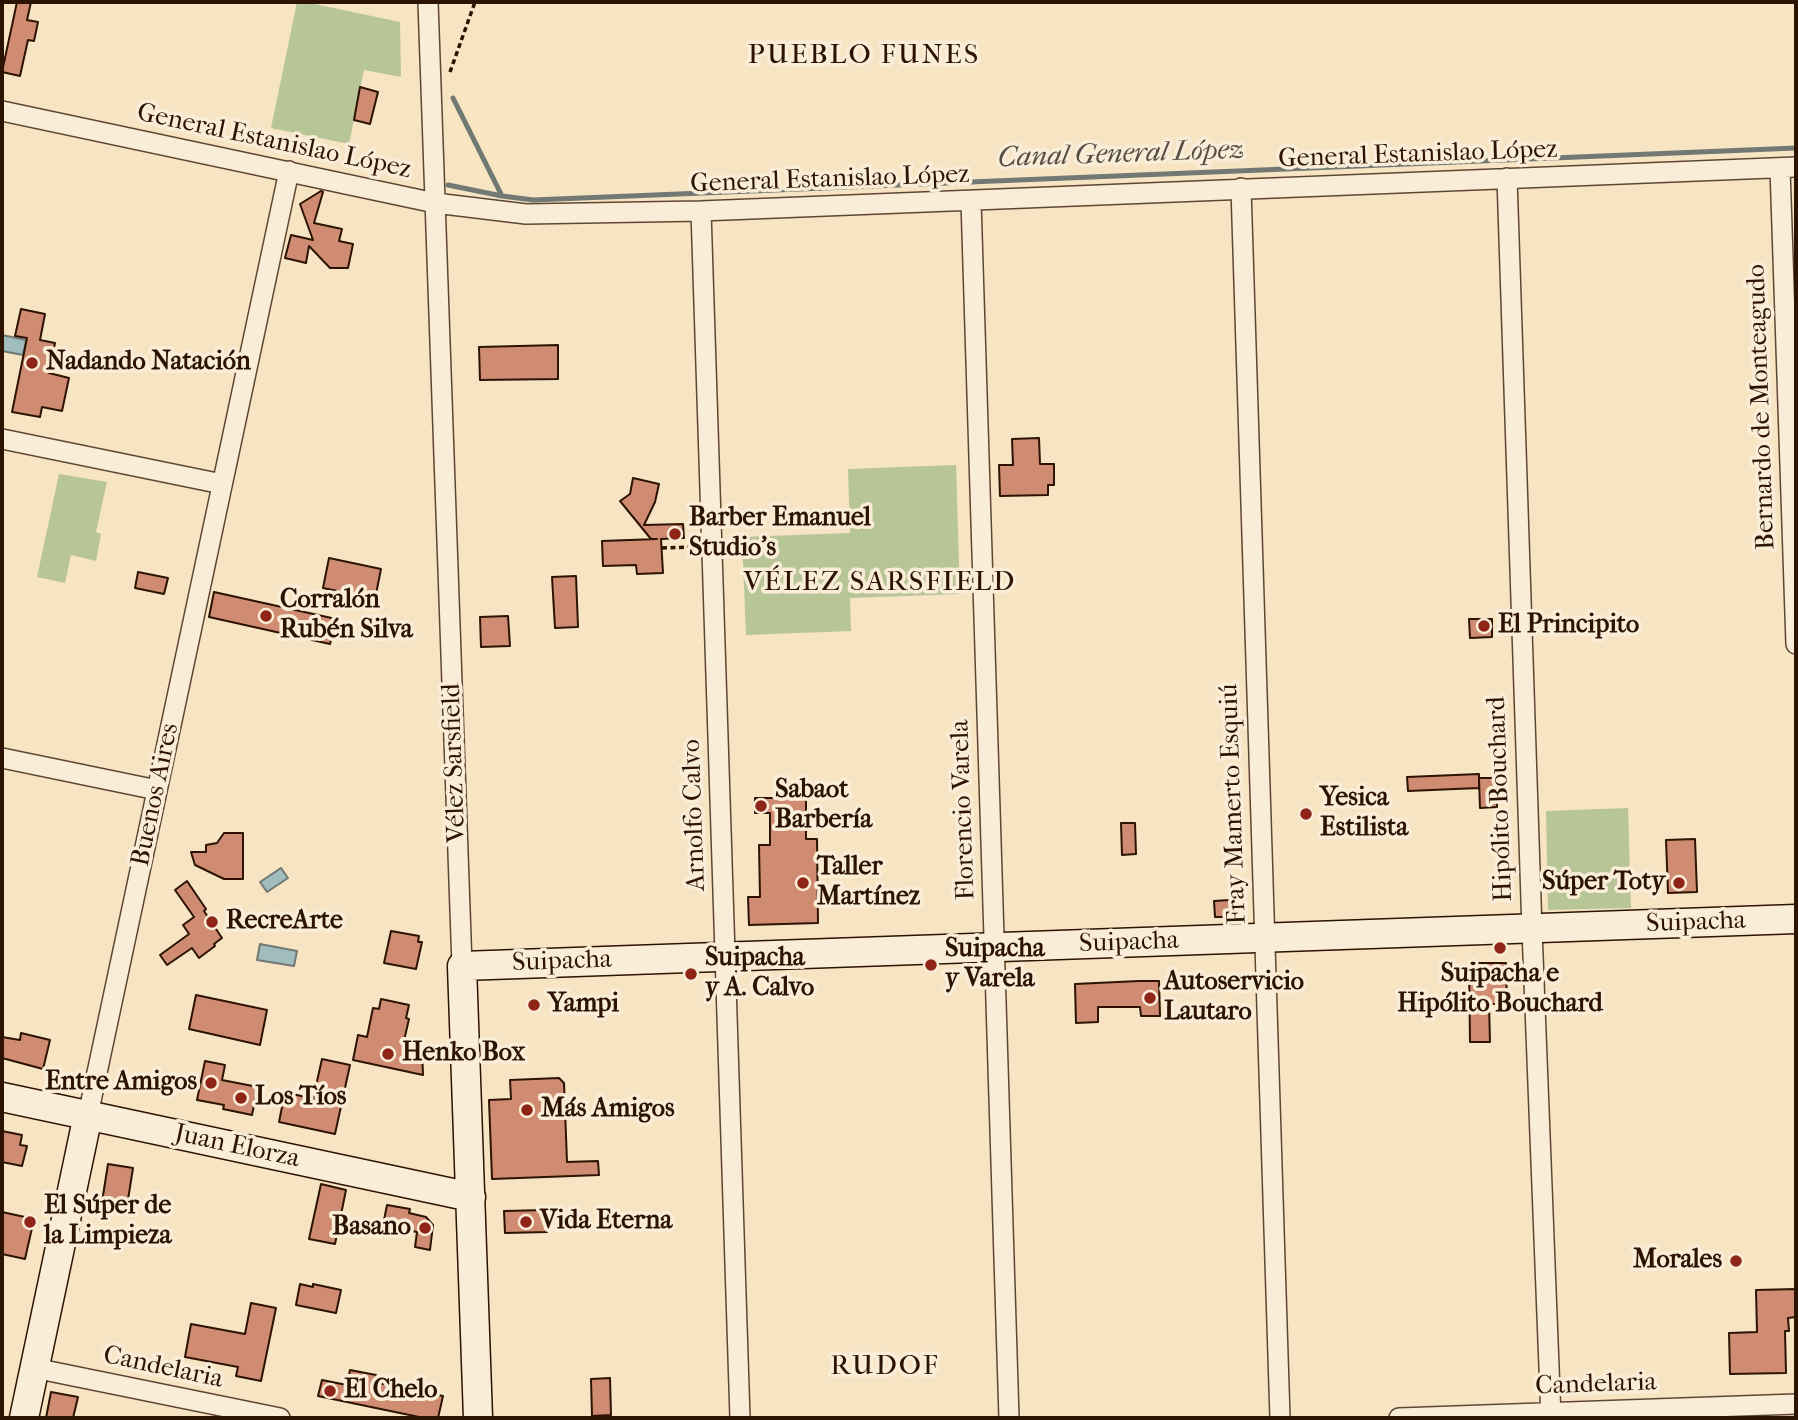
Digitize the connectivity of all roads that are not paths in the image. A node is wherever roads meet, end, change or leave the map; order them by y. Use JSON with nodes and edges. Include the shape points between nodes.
{"nodes":[{"id":1,"x":428,"y":2,"type":"edge"},
{"id":2,"x":2,"y":111,"type":"edge"},
{"id":3,"x":1788,"y":168,"type":"edge"},
{"id":4,"x":289,"y":172,"type":"junction"},
{"id":5,"x":1507,"y":178,"type":"junction"},
{"id":6,"x":1241,"y":188,"type":"junction"},
{"id":7,"x":971,"y":201,"type":"junction"},
{"id":8,"x":435,"y":203,"type":"junction"},
{"id":9,"x":701,"y":211,"type":"junction"},
{"id":10,"x":2,"y":439,"type":"edge"},
{"id":11,"x":222,"y":484,"type":"junction"},
{"id":12,"x":1796,"y":644,"type":"edge"},
{"id":13,"x":2,"y":758,"type":"edge"},
{"id":14,"x":157,"y":790,"type":"junction"},
{"id":15,"x":1796,"y":919,"type":"edge"},
{"id":16,"x":1532,"y":930,"type":"junction"},
{"id":17,"x":1265,"y":939,"type":"junction"},
{"id":18,"x":995,"y":948,"type":"junction"},
{"id":19,"x":726,"y":957,"type":"junction"},
{"id":20,"x":462,"y":966,"type":"junction"},
{"id":21,"x":2,"y":1097,"type":"edge"},
{"id":22,"x":88,"y":1115,"type":"junction"},
{"id":23,"x":471,"y":1197,"type":"junction"},
{"id":24,"x":34,"y":1368,"type":"junction"},
{"id":25,"x":1796,"y":1404,"type":"edge"},
{"id":26,"x":1551,"y":1416,"type":"edge"},
{"id":27,"x":24,"y":1418,"type":"edge"},
{"id":28,"x":280,"y":1418,"type":"edge"},
{"id":29,"x":478,"y":1418,"type":"edge"},
{"id":30,"x":740,"y":1418,"type":"edge"},
{"id":31,"x":1009,"y":1418,"type":"edge"},
{"id":32,"x":1280,"y":1418,"type":"edge"},
{"id":33,"x":1399,"y":1418,"type":"edge"}],
"edges":[{"from":1,"to":8,"type":"street","name":"Vélez Sarsfield"},
{"from":2,"to":4,"type":"street","name":"General Estanislao López"},
{"from":3,"to":5,"type":"street","name":"General Estanislao López"},
{"from":3,"to":12,"type":"street","name":"Bernardo de Monteagudo"},
{"from":4,"to":8,"type":"street","name":"General Estanislao López"},
{"from":4,"to":11,"type":"street","name":"Buenos Aires"},
{"from":5,"to":6,"type":"street","name":"General Estanislao López"},
{"from":5,"to":16,"type":"street","name":"Hipólito Bouchard"},
{"from":6,"to":7,"type":"street","name":"General Estanislao López"},
{"from":6,"to":17,"type":"street","name":"Fray Mamerto Esquiú"},
{"from":7,"to":9,"type":"street","name":"General Estanislao López"},
{"from":7,"to":18,"type":"street","name":"Florencio Varela"},
{"from":8,"to":9,"type":"street","name":"General Estanislao López","via":[[526,214]]},
{"from":8,"to":20,"type":"street","name":"Vélez Sarsfield"},
{"from":9,"to":19,"type":"street","name":"Arnolfo Calvo"},
{"from":10,"to":11,"type":"street"},
{"from":11,"to":14,"type":"street","name":"Buenos Aires"},
{"from":13,"to":14,"type":"street"},
{"from":14,"to":22,"type":"street","name":"Buenos Aires"},
{"from":15,"to":16,"type":"main road","name":"Suipacha"},
{"from":16,"to":17,"type":"main road","name":"Suipacha"},
{"from":16,"to":26,"type":"street","name":"Hipólito Bouchard"},
{"from":17,"to":18,"type":"main road","name":"Suipacha"},
{"from":17,"to":32,"type":"street","name":"Fray Mamerto Esquiú"},
{"from":18,"to":19,"type":"main road","name":"Suipacha"},
{"from":18,"to":31,"type":"street","name":"Florencio Varela"},
{"from":19,"to":20,"type":"main road","name":"Suipacha"},
{"from":19,"to":30,"type":"street","name":"Arnolfo Calvo"},
{"from":20,"to":23,"type":"main road","name":"Vélez Sarsfield"},
{"from":21,"to":22,"type":"main road","name":"Juan Elorza"},
{"from":22,"to":23,"type":"main road","name":"Juan Elorza"},
{"from":22,"to":24,"type":"main road","name":"Buenos Aires"},
{"from":23,"to":29,"type":"main road","name":"Vélez Sarsfield"},
{"from":24,"to":27,"type":"main road","name":"Buenos Aires"},
{"from":24,"to":28,"type":"street","name":"Candelaria"},
{"from":25,"to":26,"type":"street","name":"Candelaria"},
{"from":26,"to":33,"type":"street","name":"Candelaria"}]}
